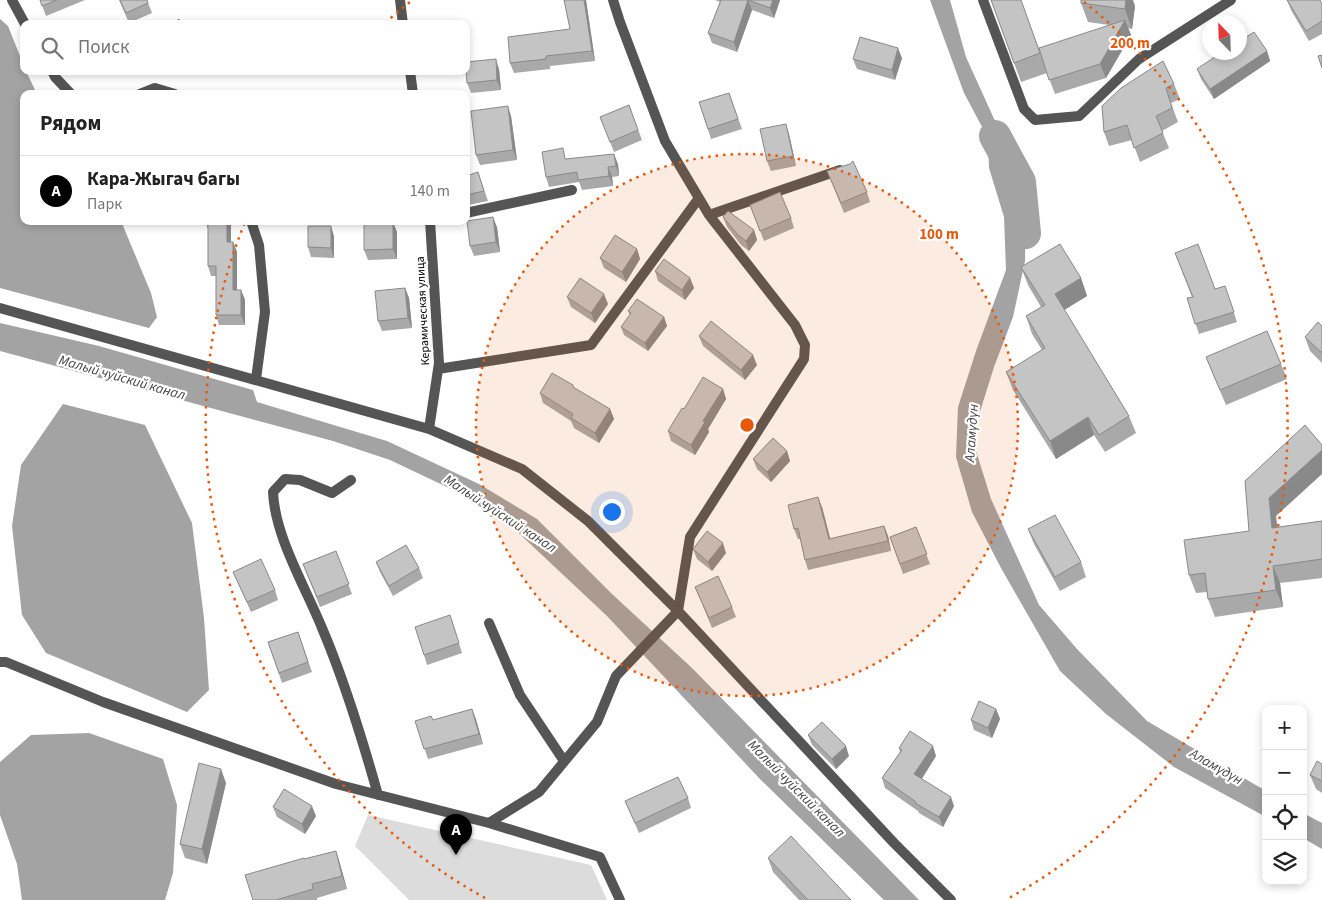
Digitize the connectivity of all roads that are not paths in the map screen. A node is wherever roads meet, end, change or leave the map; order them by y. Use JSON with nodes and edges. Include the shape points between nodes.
{"nodes":[{"id":1,"x":12,"y":0,"type":"edge"},
{"id":2,"x":400,"y":0,"type":"edge"},
{"id":3,"x":613,"y":0,"type":"edge"},
{"id":4,"x":983,"y":0,"type":"edge"},
{"id":5,"x":1231,"y":0,"type":"edge"},
{"id":6,"x":23,"y":20,"type":"edge"},
{"id":7,"x":402,"y":20,"type":"edge"},
{"id":8,"x":55,"y":75,"type":"edge"},
{"id":9,"x":411,"y":75,"type":"edge"},
{"id":10,"x":67,"y":90,"type":"edge"},
{"id":11,"x":412,"y":90,"type":"edge"},
{"id":12,"x":851,"y":167,"type":"edge"},
{"id":13,"x":572,"y":190,"type":"dead end"},
{"id":14,"x":699,"y":198,"type":"junction"},
{"id":15,"x":470,"y":212,"type":"edge"},
{"id":16,"x":708,"y":215,"type":"junction"},
{"id":17,"x":252,"y":225,"type":"edge"},
{"id":18,"x":430,"y":225,"type":"edge"},
{"id":19,"x":0,"y":308,"type":"edge"},
{"id":20,"x":438,"y":369,"type":"junction"},
{"id":21,"x":256,"y":380,"type":"junction"},
{"id":22,"x":429,"y":429,"type":"junction"},
{"id":23,"x":351,"y":480,"type":"dead end"},
{"id":24,"x":678,"y":611,"type":"junction"},
{"id":25,"x":489,"y":623,"type":"dead end"},
{"id":26,"x":0,"y":662,"type":"edge"},
{"id":27,"x":564,"y":761,"type":"junction"},
{"id":28,"x":378,"y":795,"type":"junction"},
{"id":29,"x":489,"y":823,"type":"junction"},
{"id":30,"x":620,"y":900,"type":"edge"},
{"id":31,"x":950,"y":900,"type":"edge"}],
"edges":[{"from":1,"to":6,"type":"street"},
{"from":2,"to":7,"type":"street"},
{"from":3,"to":14,"type":"street","via":[[665,141]]},
{"from":4,"to":5,"type":"street","via":[[1024,109],[1035,120],[1079,116],[1139,59]]},
{"from":8,"to":10,"type":"street"},
{"from":9,"to":11,"type":"street"},
{"from":12,"to":16,"type":"street"},
{"from":13,"to":15,"type":"street"},
{"from":14,"to":16,"type":"street"},
{"from":14,"to":20,"type":"street","via":[[591,345]]},
{"from":16,"to":24,"type":"street","via":[[795,326],[804,345],[804,359],[690,537]]},
{"from":17,"to":21,"type":"street","via":[[259,245],[265,312]]},
{"from":18,"to":20,"type":"street","name":"Керамическая улица"},
{"from":19,"to":21,"type":"street"},
{"from":20,"to":22,"type":"street","name":"Керамическая улица"},
{"from":21,"to":22,"type":"street"},
{"from":22,"to":24,"type":"street","via":[[522,469],[588,521]]},
{"from":23,"to":28,"type":"street","via":[[332,493],[300,480],[285,479],[273,492],[274,508],[357,724]]},
{"from":24,"to":27,"type":"street","via":[[616,676],[597,722]]},
{"from":24,"to":31,"type":"street"},
{"from":25,"to":27,"type":"street","via":[[520,695]]},
{"from":26,"to":28,"type":"street","via":[[336,784]]},
{"from":27,"to":29,"type":"street","via":[[539,792]]},
{"from":28,"to":29,"type":"street"},
{"from":29,"to":30,"type":"street","via":[[600,857]]}]}
